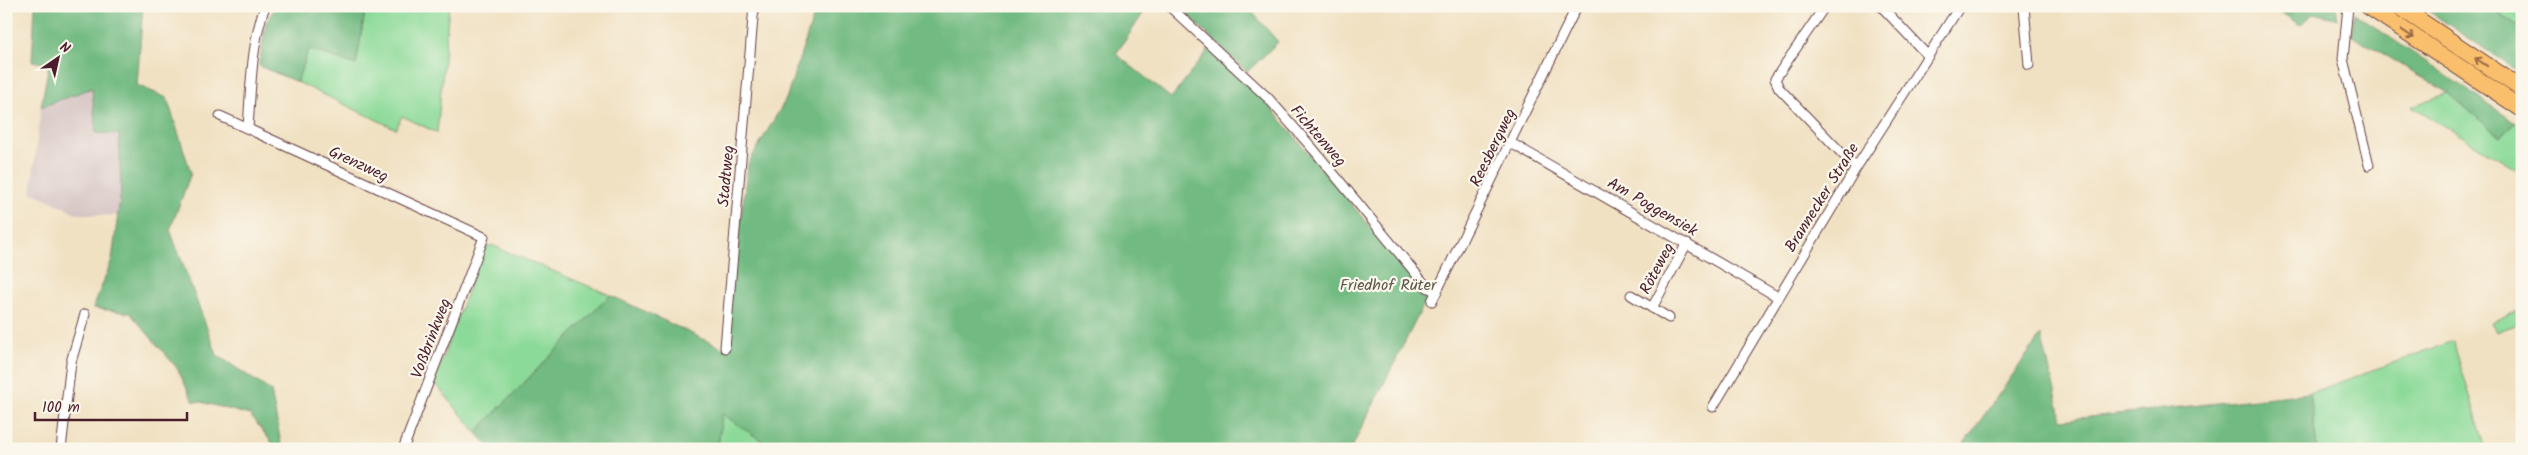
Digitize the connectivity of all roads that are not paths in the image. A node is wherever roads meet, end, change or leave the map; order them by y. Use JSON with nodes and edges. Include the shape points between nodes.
{"nodes":[{"id":1,"x":265,"y":6,"type":"edge"},
{"id":2,"x":754,"y":6,"type":"edge"},
{"id":3,"x":1169,"y":6,"type":"edge"},
{"id":4,"x":1577,"y":6,"type":"edge"},
{"id":5,"x":1825,"y":6,"type":"edge"},
{"id":6,"x":1881,"y":6,"type":"edge"},
{"id":7,"x":1960,"y":6,"type":"edge"},
{"id":8,"x":2024,"y":6,"type":"edge"},
{"id":9,"x":2348,"y":6,"type":"edge"},
{"id":10,"x":2368,"y":6,"type":"edge"},
{"id":11,"x":2398,"y":6,"type":"edge"},
{"id":12,"x":1928,"y":56,"type":"junction"},
{"id":13,"x":2029,"y":65,"type":"dead end"},
{"id":14,"x":2522,"y":89,"type":"edge"},
{"id":15,"x":2522,"y":109,"type":"edge"},
{"id":16,"x":220,"y":116,"type":"dead end"},
{"id":17,"x":248,"y":128,"type":"junction"},
{"id":18,"x":1511,"y":143,"type":"junction"},
{"id":19,"x":2369,"y":164,"type":"dead end"},
{"id":20,"x":1856,"y":168,"type":"junction"},
{"id":21,"x":484,"y":237,"type":"joint"},
{"id":22,"x":1687,"y":243,"type":"junction"},
{"id":23,"x":1437,"y":292,"type":"junction"},
{"id":24,"x":1631,"y":295,"type":"dead end"},
{"id":25,"x":1778,"y":297,"type":"junction"},
{"id":26,"x":1432,"y":301,"type":"dead end"},
{"id":27,"x":1652,"y":308,"type":"junction"},
{"id":28,"x":85,"y":314,"type":"dead end"},
{"id":29,"x":1669,"y":318,"type":"dead end"},
{"id":30,"x":725,"y":348,"type":"dead end"},
{"id":31,"x":1713,"y":407,"type":"dead end"},
{"id":32,"x":61,"y":449,"type":"edge"},
{"id":33,"x":403,"y":449,"type":"edge"}],
"edges":[{"from":1,"to":17,"type":"street","via":[[252,63]]},
{"from":2,"to":30,"type":"street","name":"Stadtweg"},
{"from":3,"to":23,"type":"street","name":"Fichtenweg","via":[[1268,98],[1427,287]]},
{"from":4,"to":18,"type":"street","name":"Reesbergweg"},
{"from":5,"to":20,"type":"street","via":[[1776,79],[1779,88]]},
{"from":6,"to":12,"type":"street"},
{"from":7,"to":12,"type":"street","name":"Brannecker Straße"},
{"from":8,"to":13,"type":"street"},
{"from":9,"to":19,"type":"street","via":[[2343,59]]},
{"from":10,"to":15,"type":"highway","one_way":true},
{"from":14,"to":11,"type":"highway","one_way":true},
{"from":12,"to":20,"type":"street","name":"Brannecker Straße"},
{"from":16,"to":17,"type":"street","name":"Grenzweg"},
{"from":17,"to":21,"type":"street","name":"Grenzweg"},
{"from":18,"to":22,"type":"street","name":"Am Poggensiek"},
{"from":18,"to":23,"type":"street","name":"Reesbergweg"},
{"from":20,"to":25,"type":"street","name":"Brannecker Straße"},
{"from":21,"to":33,"type":"street","name":"Voßbrinkweg"},
{"from":22,"to":25,"type":"street","name":"Am Poggensiek"},
{"from":22,"to":27,"type":"street","name":"Röteweg"},
{"from":23,"to":26,"type":"street","name":"Reesbergweg"},
{"from":24,"to":27,"type":"street","name":"Röteweg"},
{"from":25,"to":31,"type":"street","name":"Brannecker Straße"},
{"from":27,"to":29,"type":"street","name":"Röteweg"},
{"from":28,"to":32,"type":"street","via":[[70,362]]}]}
